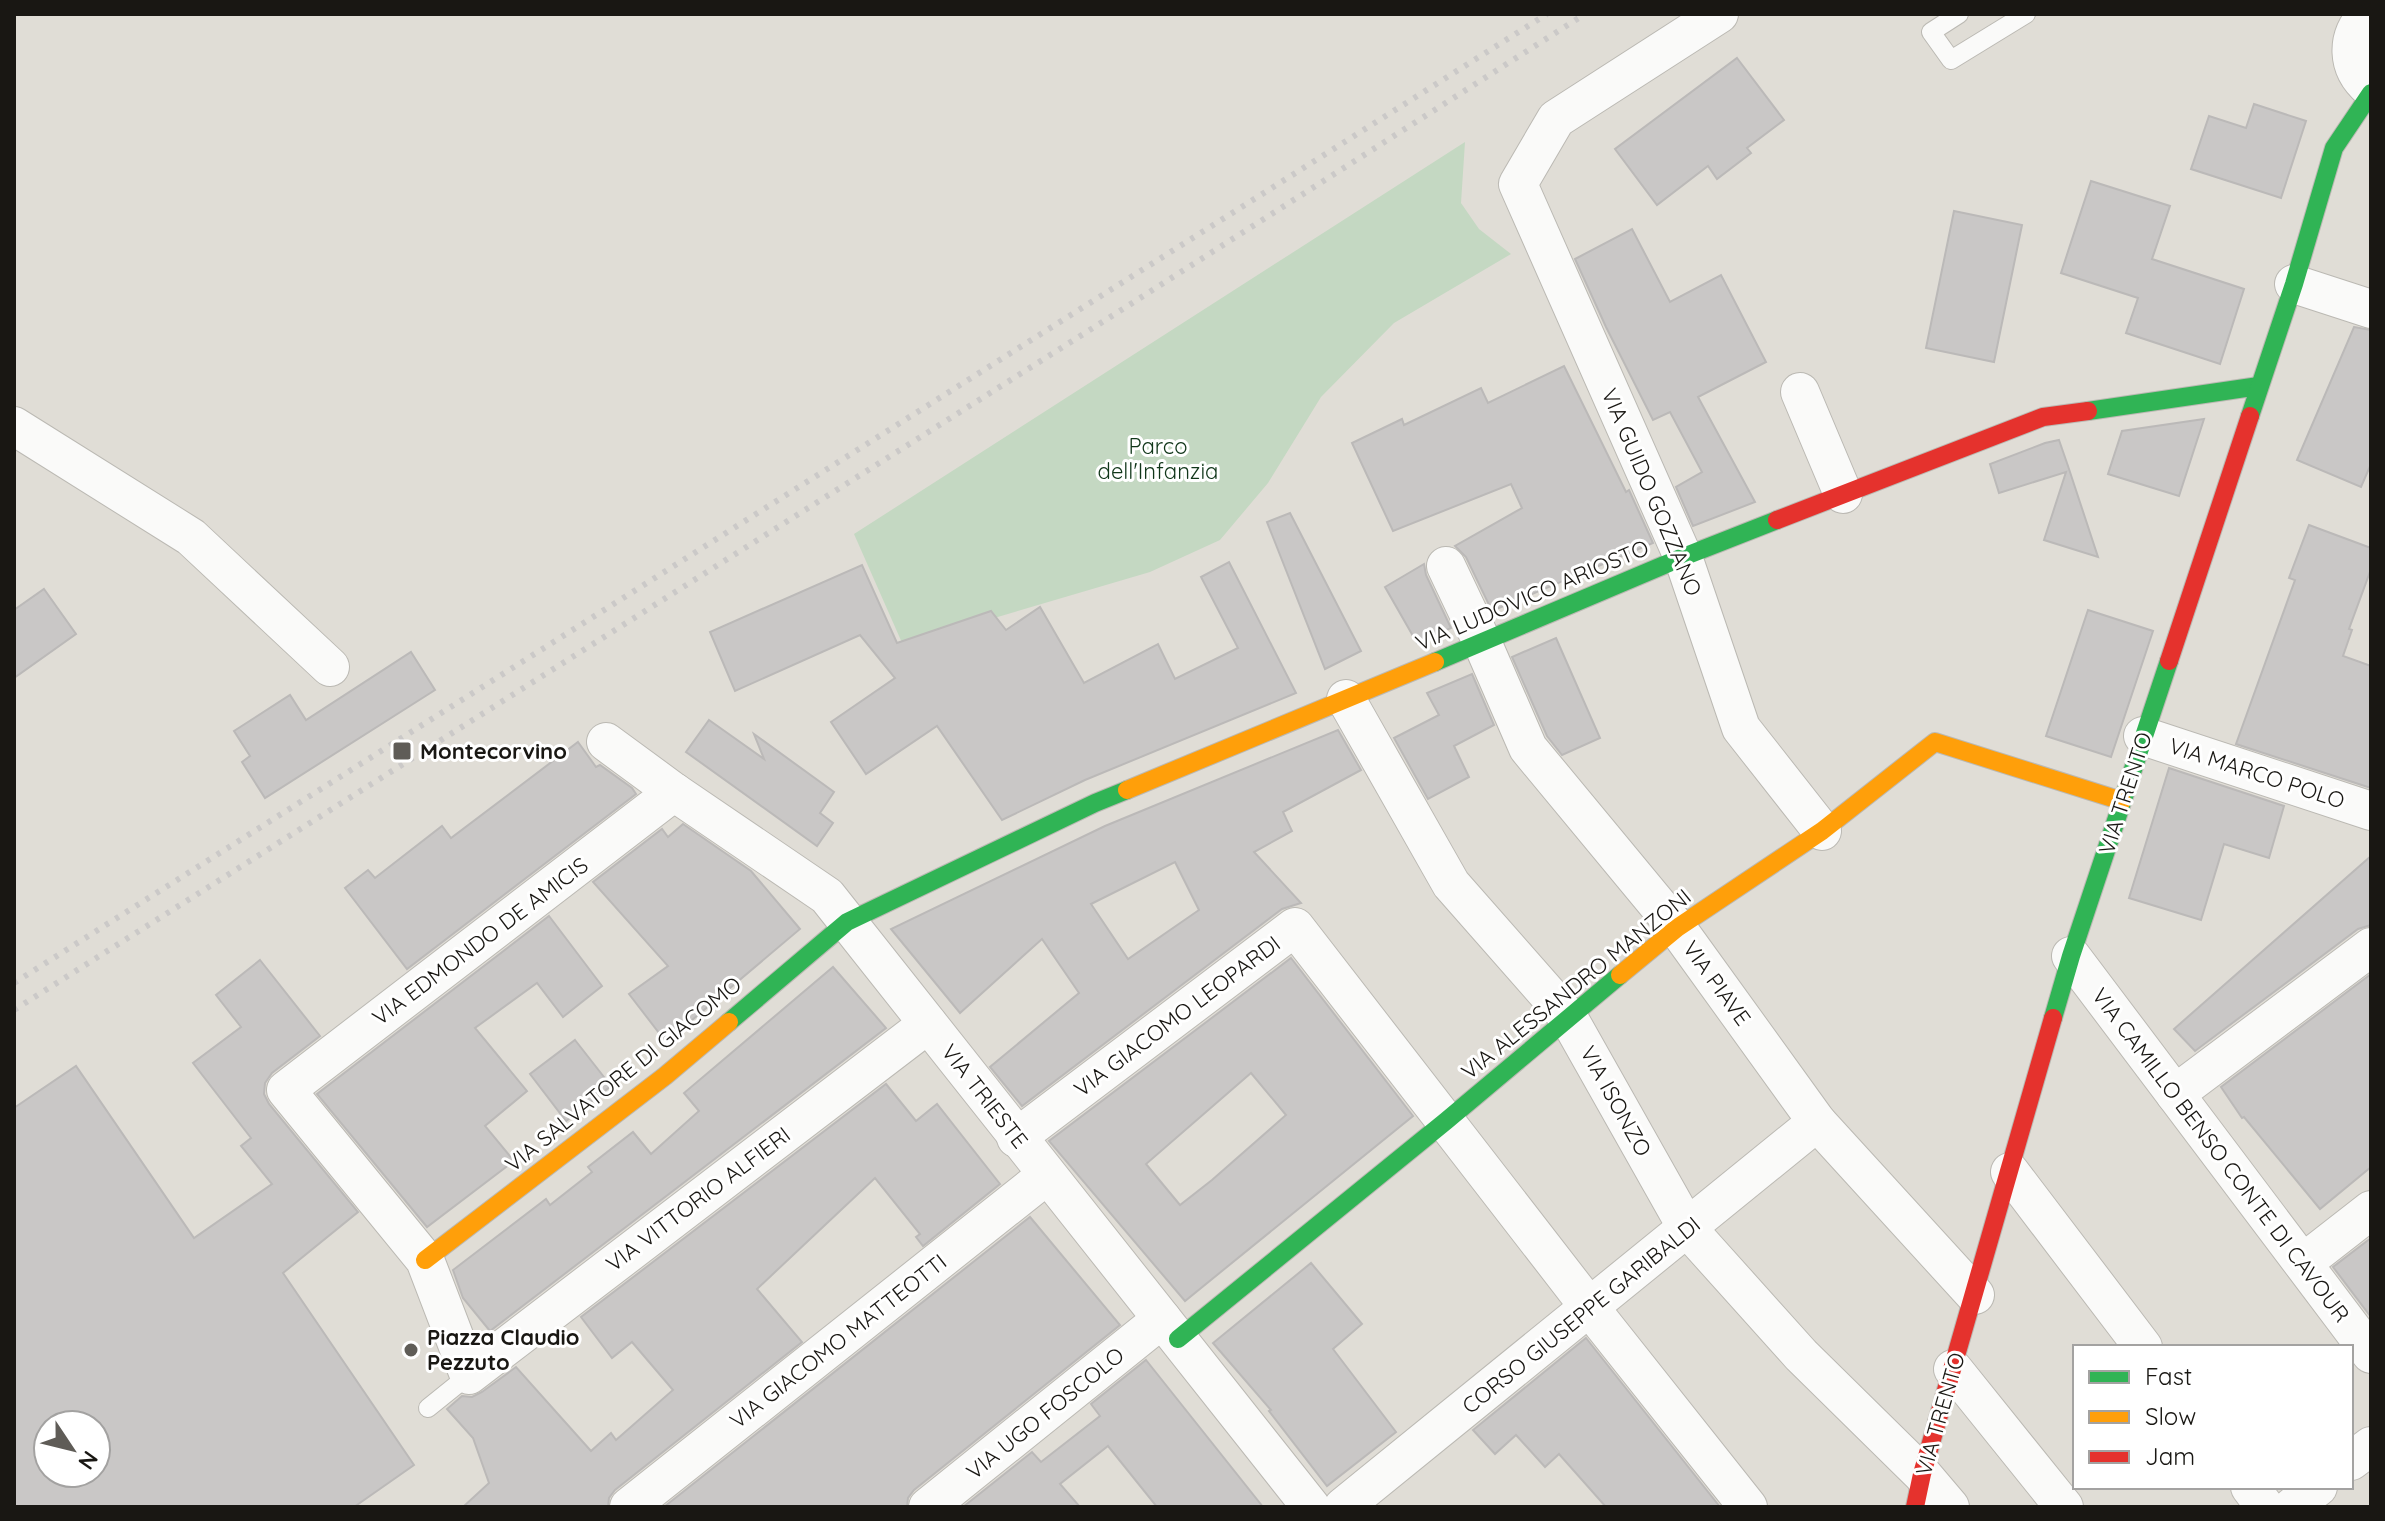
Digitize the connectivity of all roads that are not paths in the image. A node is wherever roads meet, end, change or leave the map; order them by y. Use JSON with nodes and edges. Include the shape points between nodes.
{"nodes":[{"id":1,"x":1719,"y":14,"type":"edge"},
{"id":2,"x":1959,"y":14,"type":"edge"},
{"id":3,"x":2026,"y":14,"type":"edge"},
{"id":4,"x":2367,"y":14,"type":"edge"},
{"id":5,"x":2371,"y":91,"type":"edge"},
{"id":6,"x":2294,"y":284,"type":"junction"},
{"id":7,"x":2371,"y":309,"type":"edge"},
{"id":8,"x":2259,"y":386,"type":"junction"},
{"id":9,"x":1800,"y":392,"type":"dead end"},
{"id":10,"x":14,"y":426,"type":"edge"},
{"id":11,"x":1843,"y":494,"type":"junction"},
{"id":12,"x":1683,"y":557,"type":"junction"},
{"id":13,"x":1446,"y":566,"type":"dead end"},
{"id":14,"x":1482,"y":642,"type":"junction"},
{"id":15,"x":330,"y":667,"type":"dead end"},
{"id":16,"x":1346,"y":699,"type":"junction"},
{"id":17,"x":2143,"y":736,"type":"junction"},
{"id":18,"x":606,"y":742,"type":"dead end"},
{"id":19,"x":674,"y":792,"type":"junction"},
{"id":20,"x":2122,"y":801,"type":"junction"},
{"id":21,"x":2371,"y":811,"type":"edge"},
{"id":22,"x":1822,"y":831,"type":"junction"},
{"id":23,"x":847,"y":922,"type":"junction"},
{"id":24,"x":1677,"y":928,"type":"junction"},
{"id":25,"x":2371,"y":947,"type":"edge"},
{"id":26,"x":2071,"y":956,"type":"junction"},
{"id":27,"x":1568,"y":1017,"type":"junction"},
{"id":28,"x":928,"y":1024,"type":"junction"},
{"id":29,"x":2175,"y":1094,"type":"junction"},
{"id":30,"x":1446,"y":1121,"type":"junction"},
{"id":31,"x":1817,"y":1122,"type":"junction"},
{"id":32,"x":1016,"y":1138,"type":"junction"},
{"id":33,"x":2010,"y":1172,"type":"junction"},
{"id":34,"x":1047,"y":1175,"type":"junction"},
{"id":35,"x":2371,"y":1210,"type":"edge"},
{"id":36,"x":1687,"y":1228,"type":"junction"},
{"id":37,"x":425,"y":1260,"type":"junction"},
{"id":38,"x":2303,"y":1263,"type":"junction"},
{"id":39,"x":1975,"y":1295,"type":"junction"},
{"id":40,"x":1590,"y":1308,"type":"junction"},
{"id":41,"x":1170,"y":1329,"type":"junction"},
{"id":42,"x":2141,"y":1345,"type":"edge"},
{"id":43,"x":2371,"y":1354,"type":"edge"},
{"id":44,"x":1953,"y":1369,"type":"junction"},
{"id":45,"x":469,"y":1375,"type":"junction"},
{"id":46,"x":428,"y":1408,"type":"dead end"},
{"id":47,"x":2371,"y":1446,"type":"edge"},
{"id":48,"x":2353,"y":1460,"type":"edge"},
{"id":49,"x":2252,"y":1489,"type":"edge"},
{"id":50,"x":2315,"y":1489,"type":"edge"},
{"id":51,"x":1919,"y":1491,"type":"edge"},
{"id":52,"x":629,"y":1507,"type":"edge"},
{"id":53,"x":928,"y":1507,"type":"edge"},
{"id":54,"x":1311,"y":1507,"type":"edge"},
{"id":55,"x":1343,"y":1507,"type":"edge"},
{"id":56,"x":1748,"y":1507,"type":"edge"},
{"id":57,"x":1950,"y":1507,"type":"edge"},
{"id":58,"x":2064,"y":1507,"type":"edge"},
{"id":59,"x":2265,"y":1507,"type":"edge"},
{"id":60,"x":2292,"y":1507,"type":"edge"}],
"edges":[{"from":1,"to":12,"type":"street","name":"VIA GUIDO GOZZANO","via":[[1556,119],[1518,184]]},
{"from":2,"to":3,"type":"lane","via":[[1931,32],[1951,60]]},
{"from":4,"to":5,"type":"street","via":[[2357,26],[2350,55]]},
{"from":5,"to":6,"type":"street","name":"VIA TRENTO","via":[[2334,148]]},
{"from":6,"to":7,"type":"street"},
{"from":6,"to":8,"type":"street","name":"VIA TRENTO"},
{"from":8,"to":11,"type":"street","name":"VIA LUDOVICO ARIOSTO","via":[[2043,417]]},
{"from":8,"to":17,"type":"street","name":"VIA TRENTO"},
{"from":9,"to":11,"type":"street"},
{"from":10,"to":15,"type":"street","via":[[191,537]]},
{"from":11,"to":12,"type":"street","name":"VIA LUDOVICO ARIOSTO"},
{"from":12,"to":14,"type":"street","name":"VIA LUDOVICO ARIOSTO"},
{"from":12,"to":22,"type":"street","name":"VIA GUIDO GOZZANO","via":[[1741,728]]},
{"from":13,"to":14,"type":"street","name":"VIA PIAVE"},
{"from":14,"to":16,"type":"street","name":"VIA LUDOVICO ARIOSTO"},
{"from":14,"to":24,"type":"street","name":"VIA PIAVE","via":[[1528,748]]},
{"from":16,"to":23,"type":"street","name":"VIA LUDOVICO ARIOSTO","via":[[1095,803]]},
{"from":16,"to":27,"type":"street","name":"VIA ISONZO","via":[[1451,884]]},
{"from":17,"to":20,"type":"street","name":"VIA TRENTO"},
{"from":17,"to":21,"type":"street","name":"VIA MARCO POLO"},
{"from":18,"to":19,"type":"street","name":"VIA TRIESTE"},
{"from":19,"to":23,"type":"street","name":"VIA TRIESTE","via":[[827,896]]},
{"from":19,"to":37,"type":"street","name":"VIA EDMONDO DE AMICIS","via":[[286,1090]]},
{"from":20,"to":22,"type":"street","name":"VIA ALESSANDRO MANZONI","via":[[1935,742]]},
{"from":20,"to":26,"type":"street","name":"VIA TRENTO"},
{"from":22,"to":24,"type":"street","name":"VIA ALESSANDRO MANZONI"},
{"from":23,"to":28,"type":"street","name":"VIA TRIESTE"},
{"from":23,"to":37,"type":"street","name":"VIA SALVATORE DI GIACOMO","via":[[665,1076]]},
{"from":24,"to":27,"type":"street","name":"VIA ALESSANDRO MANZONI"},
{"from":24,"to":31,"type":"street","name":"VIA PIAVE"},
{"from":25,"to":29,"type":"street"},
{"from":26,"to":29,"type":"street","name":"VIA CAMILLO BENSO CONTE DI CAVOUR"},
{"from":26,"to":33,"type":"street","name":"VIA TRENTO"},
{"from":27,"to":30,"type":"street","name":"VIA ALESSANDRO MANZONI"},
{"from":27,"to":36,"type":"street","name":"VIA ISONZO"},
{"from":28,"to":32,"type":"street","name":"VIA TRIESTE"},
{"from":28,"to":45,"type":"street","name":"VIA VITTORIO ALFIERI"},
{"from":29,"to":38,"type":"street","name":"VIA CAMILLO BENSO CONTE DI CAVOUR"},
{"from":30,"to":32,"type":"street","name":"VIA GIACOMO LEOPARDI","via":[[1295,927]]},
{"from":30,"to":40,"type":"street"},
{"from":30,"to":41,"type":"street","name":"VIA ALESSANDRO MANZONI"},
{"from":31,"to":36,"type":"street","name":"CORSO GIUSEPPE GARIBALDI"},
{"from":31,"to":39,"type":"street","name":"VIA PIAVE"},
{"from":32,"to":34,"type":"street","name":"VIA TRIESTE"},
{"from":33,"to":39,"type":"street","name":"VIA TRENTO"},
{"from":33,"to":42,"type":"street"},
{"from":34,"to":41,"type":"street","name":"VIA TRIESTE"},
{"from":34,"to":52,"type":"street","name":"VIA GIACOMO MATTEOTTI"},
{"from":35,"to":38,"type":"street"},
{"from":36,"to":40,"type":"street","name":"CORSO GIUSEPPE GARIBALDI"},
{"from":36,"to":51,"type":"street","name":"VIA ISONZO"},
{"from":37,"to":45,"type":"street"},
{"from":38,"to":43,"type":"street","name":"VIA CAMILLO BENSO CONTE DI CAVOUR"},
{"from":39,"to":44,"type":"street","name":"VIA TRENTO"},
{"from":40,"to":55,"type":"street","name":"CORSO GIUSEPPE GARIBALDI"},
{"from":40,"to":56,"type":"street"},
{"from":41,"to":53,"type":"street","name":"VIA UGO FOSCOLO"},
{"from":41,"to":54,"type":"street","name":"VIA TRIESTE"},
{"from":44,"to":51,"type":"street","name":"VIA TRENTO"},
{"from":44,"to":58,"type":"street"},
{"from":45,"to":46,"type":"lane"},
{"from":47,"to":48,"type":"street"},
{"from":49,"to":59,"type":"street"},
{"from":50,"to":60,"type":"street"},
{"from":51,"to":57,"type":"street","name":"VIA ISONZO"}]}
